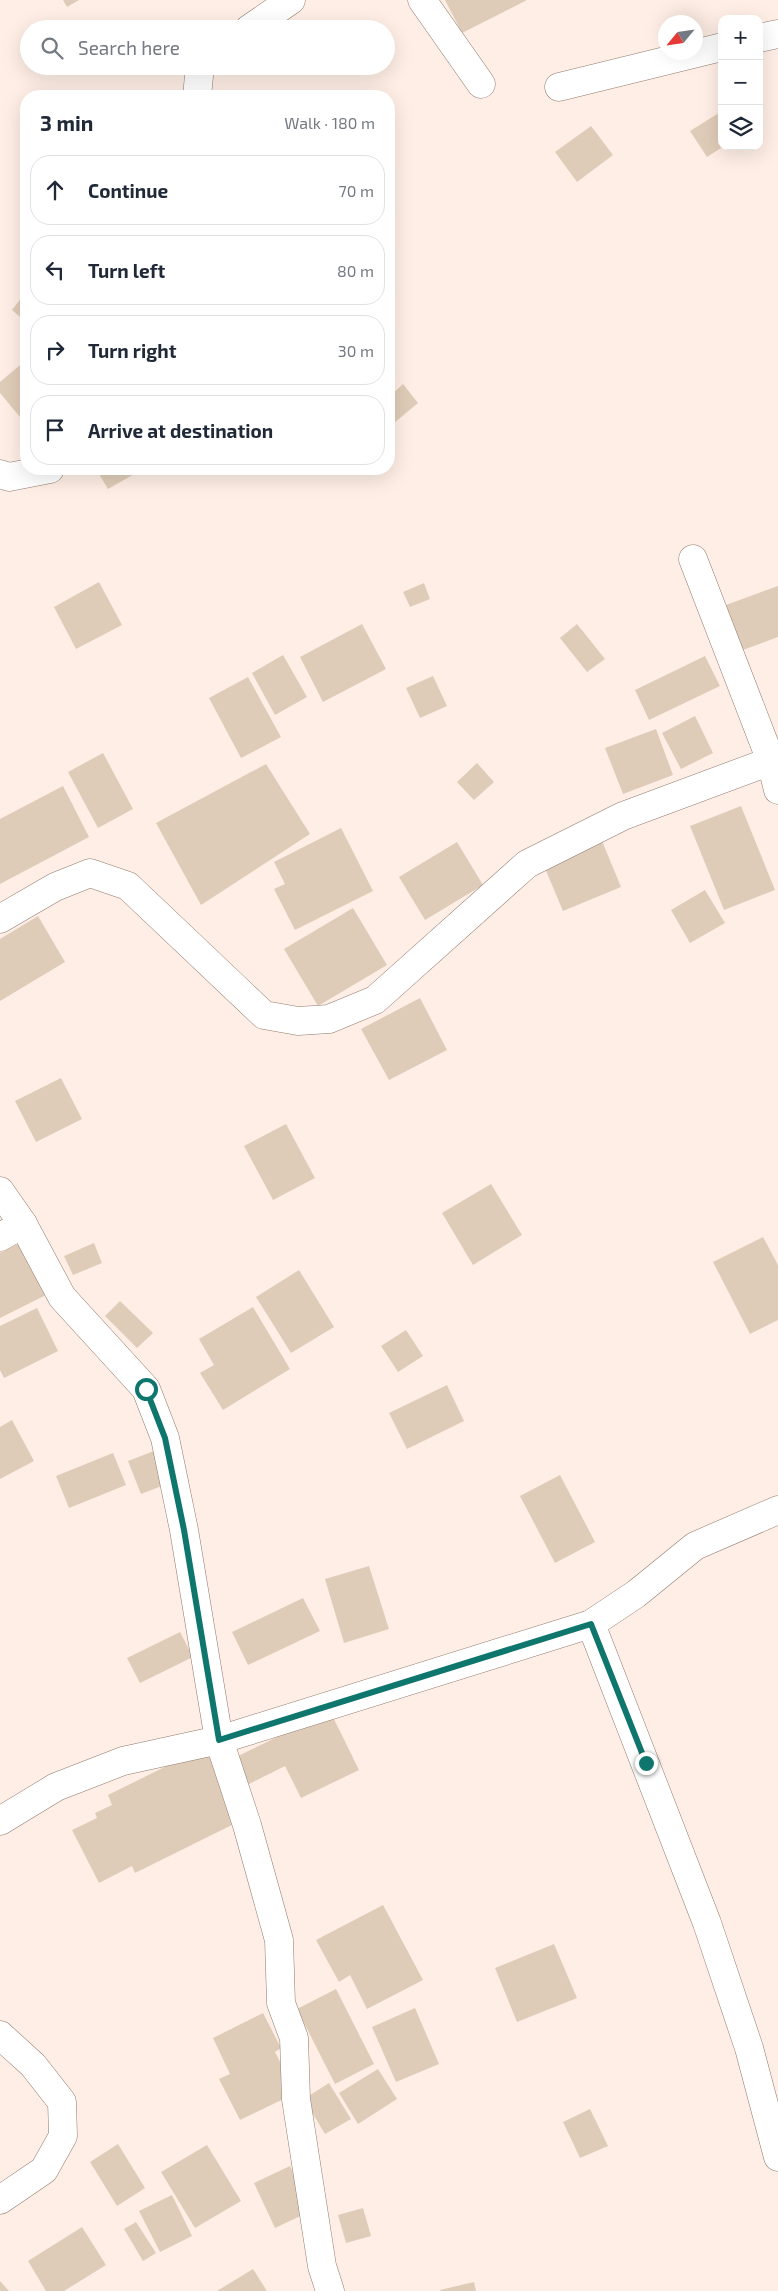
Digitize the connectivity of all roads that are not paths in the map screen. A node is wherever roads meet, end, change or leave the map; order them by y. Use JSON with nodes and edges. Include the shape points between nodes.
{"nodes":[{"id":1,"x":291,"y":0,"type":"edge"},
{"id":2,"x":422,"y":0,"type":"edge"},
{"id":3,"x":262,"y":20,"type":"edge"},
{"id":4,"x":778,"y":34,"type":"edge"},
{"id":5,"x":763,"y":37,"type":"edge"},
{"id":6,"x":718,"y":48,"type":"edge"},
{"id":7,"x":199,"y":75,"type":"edge"},
{"id":8,"x":481,"y":84,"type":"dead end"},
{"id":9,"x":559,"y":86,"type":"dead end"},
{"id":10,"x":198,"y":90,"type":"edge"},
{"id":11,"x":0,"y":474,"type":"edge"},
{"id":12,"x":20,"y":475,"type":"edge"},
{"id":13,"x":693,"y":559,"type":"dead end"},
{"id":14,"x":772,"y":761,"type":"junction"},
{"id":15,"x":778,"y":790,"type":"edge"},
{"id":16,"x":0,"y":919,"type":"edge"},
{"id":17,"x":0,"y":1191,"type":"edge"},
{"id":18,"x":11,"y":1231,"type":"edge"},
{"id":19,"x":778,"y":1510,"type":"edge"},
{"id":20,"x":591,"y":1624,"type":"junction"},
{"id":21,"x":219,"y":1740,"type":"junction"},
{"id":22,"x":0,"y":1821,"type":"edge"},
{"id":23,"x":0,"y":2035,"type":"edge"},
{"id":24,"x":778,"y":2157,"type":"edge"},
{"id":25,"x":0,"y":2200,"type":"edge"},
{"id":26,"x":330,"y":2291,"type":"edge"}],
"edges":[{"from":1,"to":3,"type":"street"},
{"from":2,"to":8,"type":"street"},
{"from":4,"to":5,"type":"street"},
{"from":6,"to":9,"type":"street"},
{"from":7,"to":10,"type":"street"},
{"from":11,"to":12,"type":"street","via":[[9,477]]},
{"from":13,"to":14,"type":"street"},
{"from":14,"to":15,"type":"street"},
{"from":14,"to":16,"type":"street","via":[[623,816],[527,864],[375,1000],[329,1019],[298,1021],[264,1015],[128,886],[90,872],[55,887]]},
{"from":17,"to":18,"type":"street"},
{"from":18,"to":21,"type":"street","via":[[62,1297],[146,1389],[165,1438],[184,1530]]},
{"from":19,"to":20,"type":"street","via":[[695,1546],[636,1594]]},
{"from":20,"to":21,"type":"street"},
{"from":20,"to":24,"type":"street","via":[[710,1932],[750,2048]]},
{"from":21,"to":22,"type":"street","via":[[123,1761],[56,1787]]},
{"from":21,"to":26,"type":"street","via":[[279,1940],[281,2004],[294,2038],[296,2099],[322,2266]]},
{"from":23,"to":25,"type":"street","via":[[33,2065],[62,2102],[63,2136],[44,2170]]}]}
